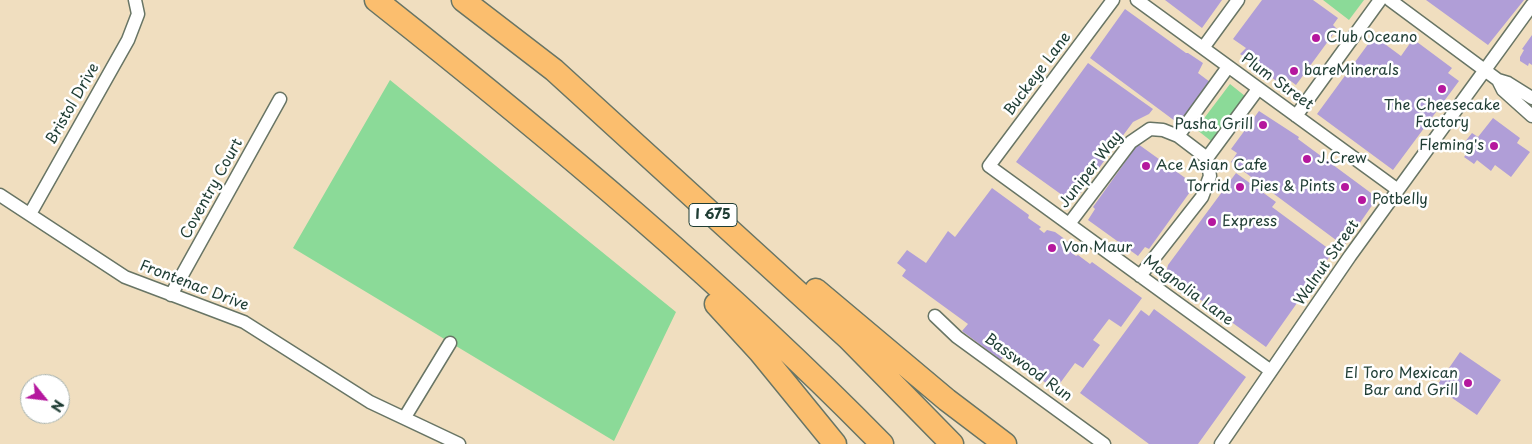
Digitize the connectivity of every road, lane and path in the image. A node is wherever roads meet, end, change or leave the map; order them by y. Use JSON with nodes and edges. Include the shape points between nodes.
{"nodes":[{"id":1,"x":376,"y":0,"type":"edge"},
{"id":2,"x":463,"y":0,"type":"edge"},
{"id":3,"x":1113,"y":0,"type":"edge"},
{"id":4,"x":1137,"y":0,"type":"edge"},
{"id":5,"x":1238,"y":0,"type":"edge"},
{"id":6,"x":1380,"y":0,"type":"edge"},
{"id":7,"x":1390,"y":0,"type":"edge"},
{"id":8,"x":137,"y":3,"type":"edge"},
{"id":9,"x":1532,"y":5,"type":"edge"},
{"id":10,"x":1203,"y":48,"type":"junction"},
{"id":11,"x":1228,"y":67,"type":"junction"},
{"id":12,"x":554,"y":70,"type":"junction"},
{"id":13,"x":1484,"y":70,"type":"junction"},
{"id":14,"x":1498,"y":80,"type":"junction"},
{"id":15,"x":1258,"y":88,"type":"junction"},
{"id":16,"x":1532,"y":98,"type":"edge"},
{"id":17,"x":280,"y":99,"type":"dead end"},
{"id":18,"x":1296,"y":116,"type":"junction"},
{"id":19,"x":1532,"y":116,"type":"edge"},
{"id":20,"x":1178,"y":136,"type":"junction"},
{"id":21,"x":1207,"y":158,"type":"junction"},
{"id":22,"x":990,"y":166,"type":"joint"},
{"id":23,"x":598,"y":183,"type":"junction"},
{"id":24,"x":1398,"y":190,"type":"junction"},
{"id":25,"x":0,"y":195,"type":"edge"},
{"id":26,"x":30,"y":214,"type":"junction"},
{"id":27,"x":1069,"y":224,"type":"junction"},
{"id":28,"x":1140,"y":276,"type":"junction"},
{"id":29,"x":171,"y":295,"type":"junction"},
{"id":30,"x":935,"y":316,"type":"dead end"},
{"id":31,"x":450,"y":343,"type":"dead end"},
{"id":32,"x":1271,"y":371,"type":"junction"},
{"id":33,"x":404,"y":417,"type":"junction"},
{"id":34,"x":459,"y":444,"type":"edge"},
{"id":35,"x":836,"y":444,"type":"edge"},
{"id":36,"x":882,"y":444,"type":"edge"},
{"id":37,"x":952,"y":444,"type":"edge"},
{"id":38,"x":1005,"y":444,"type":"edge"},
{"id":39,"x":1104,"y":444,"type":"edge"},
{"id":40,"x":1221,"y":444,"type":"edge"}],
"edges":[{"from":1,"to":23,"type":"highway"},
{"from":2,"to":12,"type":"highway","number":"I 675"},
{"from":3,"to":22,"type":"street","name":"Buckeye Lane"},
{"from":4,"to":10,"type":"street","name":"Plum Street"},
{"from":5,"to":10,"type":"street"},
{"from":6,"to":18,"type":"street"},
{"from":7,"to":13,"type":"street"},
{"from":8,"to":26,"type":"street","name":"Bristol Drive","via":[[136,23],[128,40]]},
{"from":9,"to":13,"type":"street","name":"Walnut Street"},
{"from":10,"to":11,"type":"street","name":"Plum Street"},
{"from":11,"to":15,"type":"street","name":"Plum Street"},
{"from":11,"to":20,"type":"street"},
{"from":12,"to":37,"type":"highway","number":"I 675","via":[[848,338]]},
{"from":12,"to":38,"type":"highway","via":[[947,400]]},
{"from":13,"to":14,"type":"street"},
{"from":13,"to":24,"type":"street","name":"Walnut Street"},
{"from":14,"to":16,"type":"street"},
{"from":14,"to":19,"type":"street","via":[[1503,90]]},
{"from":15,"to":18,"type":"street","name":"Plum Street"},
{"from":15,"to":21,"type":"street"},
{"from":17,"to":29,"type":"street","name":"Coventry Court"},
{"from":18,"to":24,"type":"street","name":"Plum Street"},
{"from":20,"to":21,"type":"street","name":"Juniper Way"},
{"from":20,"to":27,"type":"street","name":"Juniper Way","via":[[1150,129],[1131,142]]},
{"from":21,"to":28,"type":"street","via":[[1210,176],[1202,197]]},
{"from":22,"to":27,"type":"street","name":"Magnolia Lane"},
{"from":23,"to":35,"type":"highway","via":[[760,352]]},
{"from":23,"to":36,"type":"highway","via":[[702,272]]},
{"from":24,"to":32,"type":"street","name":"Walnut Street"},
{"from":25,"to":26,"type":"street","name":"Frontenac Drive"},
{"from":26,"to":29,"type":"street","name":"Frontenac Drive","via":[[125,277]]},
{"from":27,"to":28,"type":"street","name":"Magnolia Lane"},
{"from":28,"to":32,"type":"street","name":"Magnolia Lane"},
{"from":29,"to":33,"type":"street","name":"Frontenac Drive","via":[[244,322],[370,402]]},
{"from":30,"to":39,"type":"street","name":"Basswood Run","via":[[957,337]]},
{"from":31,"to":33,"type":"street"},
{"from":32,"to":40,"type":"street","name":"Walnut Street"},
{"from":33,"to":34,"type":"street","name":"Frontenac Drive"}]}
